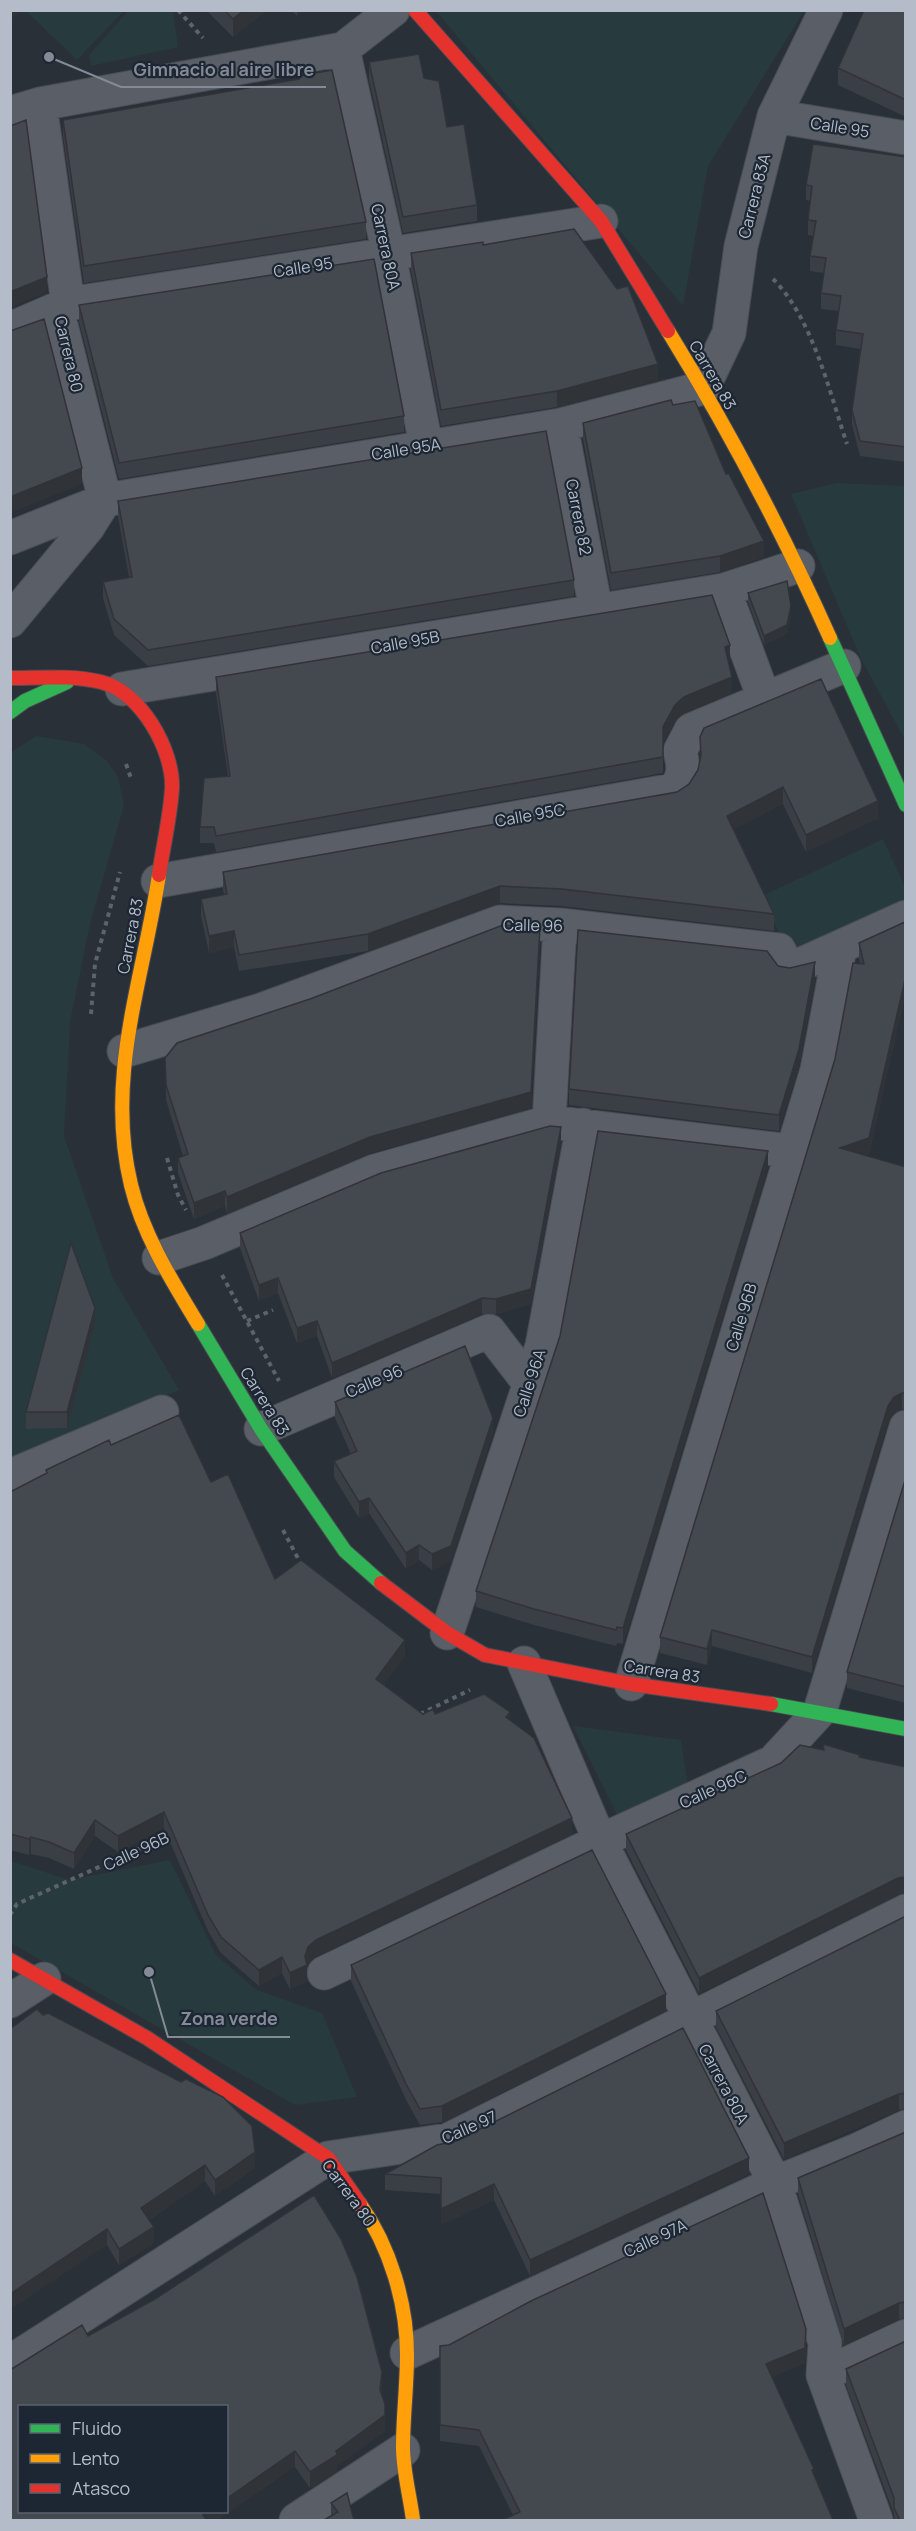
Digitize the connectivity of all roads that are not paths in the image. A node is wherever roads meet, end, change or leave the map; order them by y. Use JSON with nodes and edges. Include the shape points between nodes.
{"nodes":[{"id":1,"x":393,"y":10,"type":"edge"},
{"id":2,"x":416,"y":10,"type":"edge"},
{"id":3,"x":826,"y":10,"type":"edge"},
{"id":4,"x":343,"y":49,"type":"junction"},
{"id":5,"x":25,"y":109,"type":"edge"},
{"id":6,"x":774,"y":116,"type":"junction"},
{"id":7,"x":906,"y":138,"type":"edge"},
{"id":8,"x":601,"y":221,"type":"junction"},
{"id":9,"x":388,"y":254,"type":"junction"},
{"id":10,"x":63,"y":307,"type":"junction"},
{"id":11,"x":10,"y":329,"type":"edge"},
{"id":12,"x":704,"y":388,"type":"junction"},
{"id":13,"x":561,"y":425,"type":"junction"},
{"id":14,"x":426,"y":445,"type":"junction"},
{"id":15,"x":105,"y":500,"type":"junction"},
{"id":16,"x":10,"y":538,"type":"edge"},
{"id":17,"x":798,"y":566,"type":"junction"},
{"id":18,"x":724,"y":590,"type":"junction"},
{"id":19,"x":596,"y":610,"type":"junction"},
{"id":20,"x":10,"y":621,"type":"edge"},
{"id":21,"x":844,"y":666,"type":"junction"},
{"id":22,"x":10,"y":678,"type":"edge"},
{"id":23,"x":77,"y":678,"type":"junction"},
{"id":24,"x":122,"y":689,"type":"junction"},
{"id":25,"x":764,"y":698,"type":"junction"},
{"id":26,"x":10,"y":712,"type":"edge"},
{"id":27,"x":906,"y":805,"type":"edge"},
{"id":28,"x":158,"y":881,"type":"junction"},
{"id":29,"x":906,"y":917,"type":"edge"},
{"id":30,"x":560,"y":925,"type":"junction"},
{"id":31,"x":840,"y":948,"type":"junction"},
{"id":32,"x":124,"y":1051,"type":"junction"},
{"id":33,"x":549,"y":1122,"type":"junction"},
{"id":34,"x":583,"y":1125,"type":"junction"},
{"id":35,"x":791,"y":1151,"type":"junction"},
{"id":36,"x":159,"y":1258,"type":"junction"},
{"id":37,"x":529,"y":1383,"type":"junction"},
{"id":38,"x":162,"y":1412,"type":"dead end"},
{"id":39,"x":906,"y":1427,"type":"edge"},
{"id":40,"x":261,"y":1429,"type":"junction"},
{"id":41,"x":10,"y":1476,"type":"edge"},
{"id":42,"x":447,"y":1633,"type":"junction"},
{"id":43,"x":524,"y":1663,"type":"junction"},
{"id":44,"x":631,"y":1684,"type":"junction"},
{"id":45,"x":820,"y":1711,"type":"junction"},
{"id":46,"x":906,"y":1729,"type":"edge"},
{"id":47,"x":600,"y":1841,"type":"junction"},
{"id":48,"x":906,"y":1911,"type":"edge"},
{"id":49,"x":10,"y":1960,"type":"edge"},
{"id":50,"x":324,"y":1973,"type":"dead end"},
{"id":51,"x":44,"y":1978,"type":"junction"},
{"id":52,"x":10,"y":2001,"type":"edge"},
{"id":53,"x":689,"y":2017,"type":"junction"},
{"id":54,"x":906,"y":2127,"type":"edge"},
{"id":55,"x":328,"y":2158,"type":"junction"},
{"id":56,"x":775,"y":2183,"type":"junction"},
{"id":57,"x":906,"y":2336,"type":"edge"},
{"id":58,"x":407,"y":2353,"type":"junction"},
{"id":59,"x":10,"y":2362,"type":"edge"},
{"id":60,"x":823,"y":2375,"type":"junction"},
{"id":61,"x":403,"y":2450,"type":"junction"},
{"id":62,"x":296,"y":2520,"type":"edge"},
{"id":63,"x":413,"y":2520,"type":"edge"},
{"id":64,"x":876,"y":2520,"type":"edge"}],
"edges":[{"from":1,"to":4,"type":"street"},
{"from":2,"to":8,"type":"street","name":"Carrera 83"},
{"from":3,"to":6,"type":"street","name":"Carrera 83A"},
{"from":4,"to":5,"type":"street"},
{"from":4,"to":9,"type":"street","name":"Carrera 80A"},
{"from":5,"to":10,"type":"street","name":"Carrera 80"},
{"from":6,"to":7,"type":"street","name":"Calle 95"},
{"from":6,"to":12,"type":"street","name":"Carrera 83A","via":[[741,246],[729,333]]},
{"from":8,"to":9,"type":"street","name":"Calle 95"},
{"from":8,"to":12,"type":"street","name":"Carrera 83"},
{"from":9,"to":10,"type":"street","name":"Calle 95"},
{"from":9,"to":14,"type":"street","name":"Carrera 80A"},
{"from":10,"to":11,"type":"street","name":"Calle 95"},
{"from":10,"to":15,"type":"street","name":"Carrera 80"},
{"from":12,"to":13,"type":"street","name":"Calle 95A"},
{"from":12,"to":17,"type":"street","name":"Carrera 83"},
{"from":13,"to":14,"type":"street","name":"Calle 95A"},
{"from":13,"to":19,"type":"street","name":"Carrera 82"},
{"from":14,"to":15,"type":"street","name":"Calle 95A"},
{"from":15,"to":16,"type":"street","name":"Calle 95A"},
{"from":15,"to":20,"type":"street","via":[[88,527]]},
{"from":17,"to":18,"type":"street","name":"Calle 95B"},
{"from":17,"to":21,"type":"street","name":"Carrera 83"},
{"from":18,"to":19,"type":"street","name":"Calle 95B"},
{"from":18,"to":25,"type":"street"},
{"from":19,"to":24,"type":"street","name":"Calle 95B"},
{"from":21,"to":25,"type":"street","name":"Calle 95C"},
{"from":21,"to":27,"type":"street","name":"Carrera 83"},
{"from":22,"to":23,"type":"street","name":"Calle 95B"},
{"from":23,"to":24,"type":"street","name":"Calle 95B"},
{"from":23,"to":26,"type":"street"},
{"from":24,"to":28,"type":"street","name":"Carrera 83","via":[[143,710],[169,760],[172,788]]},
{"from":25,"to":28,"type":"street","name":"Calle 95C","via":[[691,730],[680,751],[682,779],[674,790]]},
{"from":28,"to":32,"type":"street","name":"Carrera 83"},
{"from":29,"to":31,"type":"street","name":"Calle 96"},
{"from":30,"to":31,"type":"street","name":"Calle 96","via":[[779,950],[787,966]]},
{"from":30,"to":32,"type":"street","name":"Calle 96","via":[[500,922],[261,1010]]},
{"from":30,"to":33,"type":"street"},
{"from":31,"to":35,"type":"street","name":"Calle 96B","via":[[817,1070]]},
{"from":32,"to":36,"type":"street","name":"Carrera 83","via":[[120,1114],[131,1186]]},
{"from":33,"to":34,"type":"street"},
{"from":33,"to":36,"type":"street","via":[[375,1171]]},
{"from":34,"to":35,"type":"street"},
{"from":34,"to":37,"type":"street","name":"Calle 96A","via":[[542,1346]]},
{"from":35,"to":44,"type":"street","name":"Calle 96B"},
{"from":36,"to":40,"type":"street","name":"Carrera 83"},
{"from":37,"to":40,"type":"street","name":"Calle 96","via":[[489,1331]]},
{"from":37,"to":42,"type":"street","name":"Calle 96A"},
{"from":38,"to":41,"type":"street"},
{"from":39,"to":45,"type":"street","name":"Calle 96C"},
{"from":40,"to":42,"type":"street","name":"Carrera 83","via":[[345,1551]]},
{"from":42,"to":43,"type":"street","name":"Carrera 83","via":[[484,1655]]},
{"from":43,"to":44,"type":"street","name":"Carrera 83"},
{"from":43,"to":47,"type":"street","name":"Carrera 80A"},
{"from":44,"to":45,"type":"street","name":"Carrera 83"},
{"from":45,"to":46,"type":"street","name":"Carrera 83"},
{"from":45,"to":47,"type":"street","name":"Calle 96C","via":[[773,1762]]},
{"from":47,"to":50,"type":"street","name":"Calle 96C"},
{"from":47,"to":53,"type":"street","name":"Carrera 80A"},
{"from":48,"to":53,"type":"street","name":"Calle 97"},
{"from":49,"to":51,"type":"street","name":"Carrera 80"},
{"from":51,"to":52,"type":"street"},
{"from":51,"to":55,"type":"street","name":"Carrera 80","via":[[147,2038]]},
{"from":53,"to":55,"type":"street","name":"Calle 97","via":[[448,2140]]},
{"from":53,"to":56,"type":"street","name":"Carrera 80A"},
{"from":54,"to":56,"type":"street","name":"Calle 97A"},
{"from":55,"to":58,"type":"street","name":"Carrera 80","via":[[373,2222],[386,2250],[401,2299]]},
{"from":55,"to":59,"type":"street","name":"Calle 97"},
{"from":56,"to":58,"type":"street","name":"Calle 97A"},
{"from":56,"to":60,"type":"street","name":"Carrera 80A","via":[[825,2343]]},
{"from":57,"to":60,"type":"street"},
{"from":58,"to":61,"type":"street","name":"Carrera 80"},
{"from":60,"to":64,"type":"street","name":"Carrera 80A"},
{"from":61,"to":62,"type":"street"},
{"from":61,"to":63,"type":"street","name":"Carrera 80"}]}
